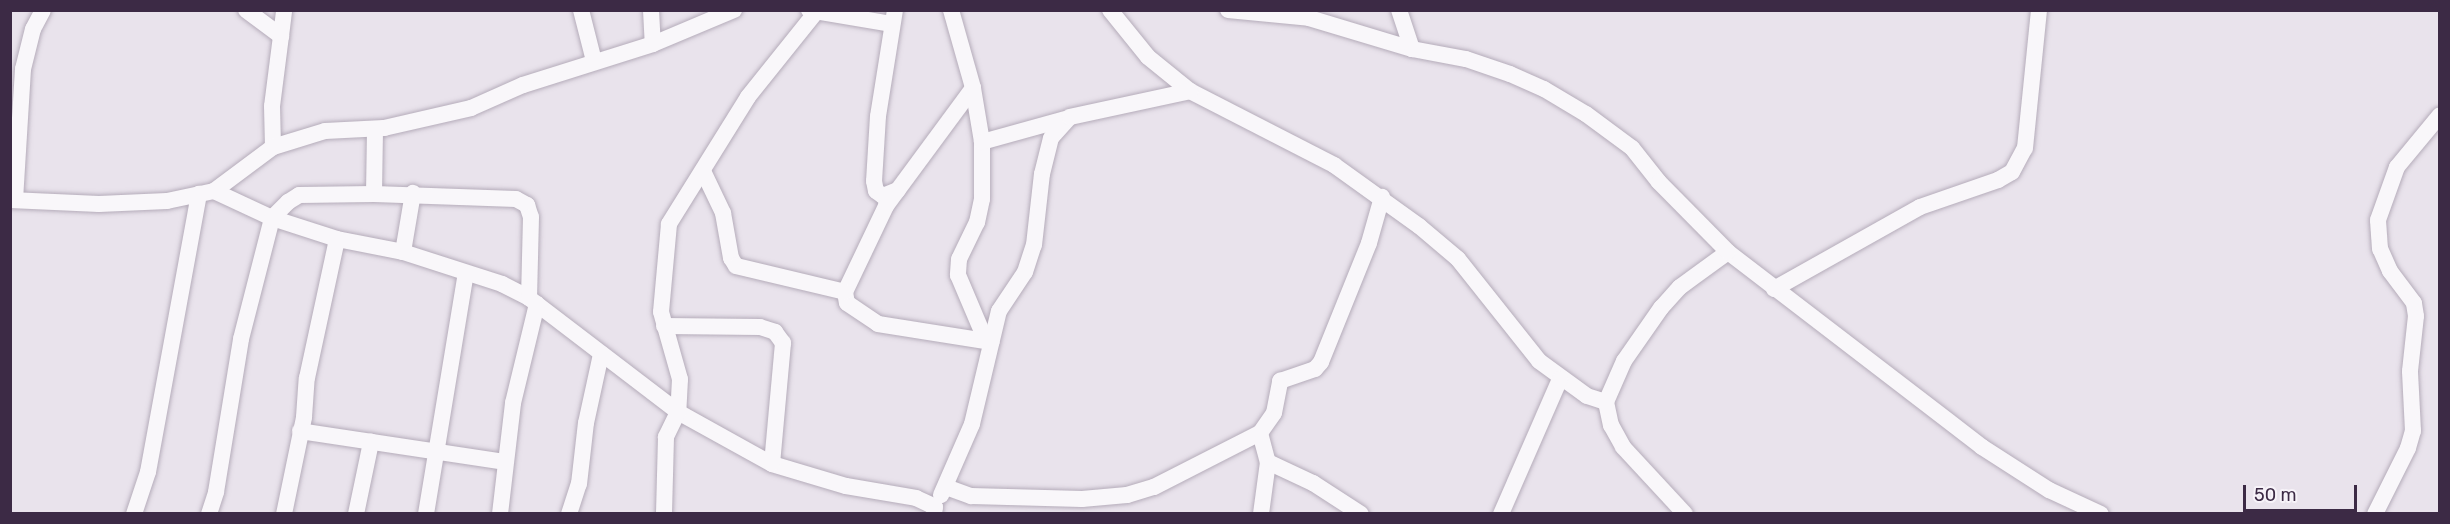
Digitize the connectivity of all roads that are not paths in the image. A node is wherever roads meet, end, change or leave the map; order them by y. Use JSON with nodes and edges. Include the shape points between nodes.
{"nodes":[{"id":1,"x":43,"y":10,"type":"edge"},
{"id":2,"x":246,"y":10,"type":"edge"},
{"id":3,"x":284,"y":10,"type":"edge"},
{"id":4,"x":581,"y":10,"type":"edge"},
{"id":5,"x":651,"y":10,"type":"edge"},
{"id":6,"x":734,"y":10,"type":"edge"},
{"id":7,"x":951,"y":10,"type":"edge"},
{"id":8,"x":1110,"y":10,"type":"edge"},
{"id":9,"x":1228,"y":10,"type":"edge"},
{"id":10,"x":1399,"y":10,"type":"edge"},
{"id":11,"x":2039,"y":10,"type":"edge"},
{"id":12,"x":812,"y":11,"type":"edge"},
{"id":13,"x":893,"y":17,"type":"edge"},
{"id":14,"x":281,"y":36,"type":"junction"},
{"id":15,"x":653,"y":44,"type":"junction"},
{"id":16,"x":1412,"y":49,"type":"junction"},
{"id":17,"x":594,"y":61,"type":"junction"},
{"id":18,"x":974,"y":88,"type":"junction"},
{"id":19,"x":1190,"y":91,"type":"junction"},
{"id":20,"x":2439,"y":115,"type":"edge"},
{"id":21,"x":1070,"y":117,"type":"junction"},
{"id":22,"x":375,"y":129,"type":"junction"},
{"id":23,"x":982,"y":142,"type":"junction"},
{"id":24,"x":273,"y":147,"type":"junction"},
{"id":25,"x":703,"y":171,"type":"junction"},
{"id":26,"x":898,"y":190,"type":"junction"},
{"id":27,"x":206,"y":193,"type":"junction"},
{"id":28,"x":413,"y":193,"type":"junction"},
{"id":29,"x":374,"y":194,"type":"junction"},
{"id":30,"x":1382,"y":197,"type":"junction"},
{"id":31,"x":13,"y":200,"type":"edge"},
{"id":32,"x":272,"y":218,"type":"junction"},
{"id":33,"x":337,"y":239,"type":"junction"},
{"id":34,"x":403,"y":252,"type":"junction"},
{"id":35,"x":1728,"y":252,"type":"junction"},
{"id":36,"x":466,"y":273,"type":"junction"},
{"id":37,"x":1774,"y":289,"type":"junction"},
{"id":38,"x":845,"y":292,"type":"junction"},
{"id":39,"x":533,"y":301,"type":"junction"},
{"id":40,"x":663,"y":326,"type":"junction"},
{"id":41,"x":989,"y":341,"type":"junction"},
{"id":42,"x":602,"y":354,"type":"junction"},
{"id":43,"x":1560,"y":379,"type":"junction"},
{"id":44,"x":1606,"y":402,"type":"junction"},
{"id":45,"x":678,"y":412,"type":"junction"},
{"id":46,"x":300,"y":431,"type":"junction"},
{"id":47,"x":1260,"y":433,"type":"junction"},
{"id":48,"x":371,"y":442,"type":"junction"},
{"id":49,"x":437,"y":452,"type":"junction"},
{"id":50,"x":505,"y":462,"type":"junction"},
{"id":51,"x":1268,"y":462,"type":"junction"},
{"id":52,"x":772,"y":464,"type":"junction"},
{"id":53,"x":946,"y":487,"type":"junction"},
{"id":54,"x":934,"y":510,"type":"edge"},
{"id":55,"x":134,"y":513,"type":"edge"},
{"id":56,"x":209,"y":513,"type":"edge"},
{"id":57,"x":284,"y":513,"type":"edge"},
{"id":58,"x":356,"y":513,"type":"edge"},
{"id":59,"x":426,"y":513,"type":"edge"},
{"id":60,"x":500,"y":513,"type":"edge"},
{"id":61,"x":569,"y":513,"type":"edge"},
{"id":62,"x":664,"y":513,"type":"edge"},
{"id":63,"x":1261,"y":513,"type":"edge"},
{"id":64,"x":1361,"y":513,"type":"edge"},
{"id":65,"x":1501,"y":513,"type":"edge"},
{"id":66,"x":1685,"y":513,"type":"edge"},
{"id":67,"x":2101,"y":513,"type":"edge"},
{"id":68,"x":2375,"y":513,"type":"edge"}],
"edges":[{"from":1,"to":31,"type":"street","via":[[33,29],[23,69]]},
{"from":2,"to":14,"type":"street"},
{"from":3,"to":14,"type":"street"},
{"from":4,"to":17,"type":"street"},
{"from":5,"to":15,"type":"street"},
{"from":6,"to":15,"type":"street"},
{"from":7,"to":18,"type":"street"},
{"from":8,"to":19,"type":"street","via":[[1148,57]]},
{"from":9,"to":16,"type":"street","via":[[1309,18]]},
{"from":10,"to":16,"type":"street"},
{"from":11,"to":37,"type":"street","via":[[2025,148],[2012,172],[1920,207]]},
{"from":12,"to":13,"type":"street"},
{"from":12,"to":25,"type":"street","via":[[748,97]]},
{"from":13,"to":26,"type":"street","via":[[874,181],[882,196]]},
{"from":14,"to":24,"type":"street","via":[[273,94]]},
{"from":15,"to":17,"type":"street"},
{"from":16,"to":35,"type":"street","via":[[1466,59],[1510,74],[1586,114],[1632,148],[1659,182]]},
{"from":17,"to":22,"type":"street","via":[[471,108]]},
{"from":18,"to":23,"type":"street"},
{"from":18,"to":26,"type":"street"},
{"from":19,"to":21,"type":"street"},
{"from":19,"to":30,"type":"street","via":[[1260,124]]},
{"from":20,"to":68,"type":"street","via":[[2397,167],[2378,220],[2380,249],[2390,271],[2414,303],[2416,316],[2410,371],[2412,431],[2408,448]]},
{"from":21,"to":23,"type":"street"},
{"from":21,"to":41,"type":"street","via":[[1051,138],[1042,174],[1034,245],[1025,272],[999,311]]},
{"from":22,"to":24,"type":"street","via":[[325,131]]},
{"from":22,"to":29,"type":"street"},
{"from":23,"to":41,"type":"street","via":[[982,200],[977,222],[957,267]]},
{"from":24,"to":27,"type":"street"},
{"from":25,"to":38,"type":"street","via":[[723,213],[736,266]]},
{"from":25,"to":40,"type":"street","via":[[669,224]]},
{"from":26,"to":38,"type":"street","via":[[886,206]]},
{"from":27,"to":31,"type":"street","via":[[167,201],[99,204]]},
{"from":27,"to":32,"type":"street"},
{"from":27,"to":55,"type":"street","via":[[148,472]]},
{"from":28,"to":29,"type":"street"},
{"from":28,"to":34,"type":"street"},
{"from":28,"to":39,"type":"street","via":[[516,199],[527,205]]},
{"from":29,"to":32,"type":"street","via":[[299,195]]},
{"from":30,"to":43,"type":"street","via":[[1458,260],[1539,361]]},
{"from":30,"to":47,"type":"street","via":[[1369,243],[1321,362],[1315,369],[1280,381],[1274,413]]},
{"from":32,"to":33,"type":"street"},
{"from":32,"to":56,"type":"street","via":[[241,339],[216,492]]},
{"from":33,"to":34,"type":"street"},
{"from":33,"to":46,"type":"street","via":[[307,378]]},
{"from":34,"to":36,"type":"street"},
{"from":35,"to":37,"type":"street"},
{"from":35,"to":44,"type":"street","via":[[1680,288],[1661,308],[1624,361]]},
{"from":36,"to":39,"type":"street"},
{"from":36,"to":49,"type":"street"},
{"from":37,"to":67,"type":"street","via":[[1982,447],[2049,490]]},
{"from":38,"to":41,"type":"street","via":[[847,303],[878,324]]},
{"from":39,"to":42,"type":"street"},
{"from":39,"to":50,"type":"street"},
{"from":40,"to":45,"type":"street","via":[[673,347],[680,379]]},
{"from":40,"to":52,"type":"street","via":[[760,327],[775,332],[783,343]]},
{"from":41,"to":53,"type":"street","via":[[972,424]]},
{"from":42,"to":45,"type":"street"},
{"from":42,"to":61,"type":"street","via":[[586,423],[579,484]]},
{"from":43,"to":44,"type":"street","via":[[1587,396]]},
{"from":43,"to":65,"type":"street"},
{"from":44,"to":66,"type":"street","via":[[1608,418],[1623,447]]},
{"from":45,"to":52,"type":"street"},
{"from":45,"to":62,"type":"street","via":[[666,437]]},
{"from":46,"to":48,"type":"street"},
{"from":46,"to":57,"type":"street"},
{"from":47,"to":51,"type":"street"},
{"from":47,"to":53,"type":"street","via":[[1154,487],[1127,495],[1082,499],[971,496]]},
{"from":48,"to":49,"type":"street"},
{"from":48,"to":58,"type":"street"},
{"from":49,"to":50,"type":"street"},
{"from":49,"to":59,"type":"street"},
{"from":50,"to":60,"type":"street"},
{"from":51,"to":63,"type":"street"},
{"from":51,"to":64,"type":"street","via":[[1313,483]]},
{"from":52,"to":54,"type":"street","via":[[846,486],[916,498]]},
{"from":53,"to":54,"type":"street"}]}
